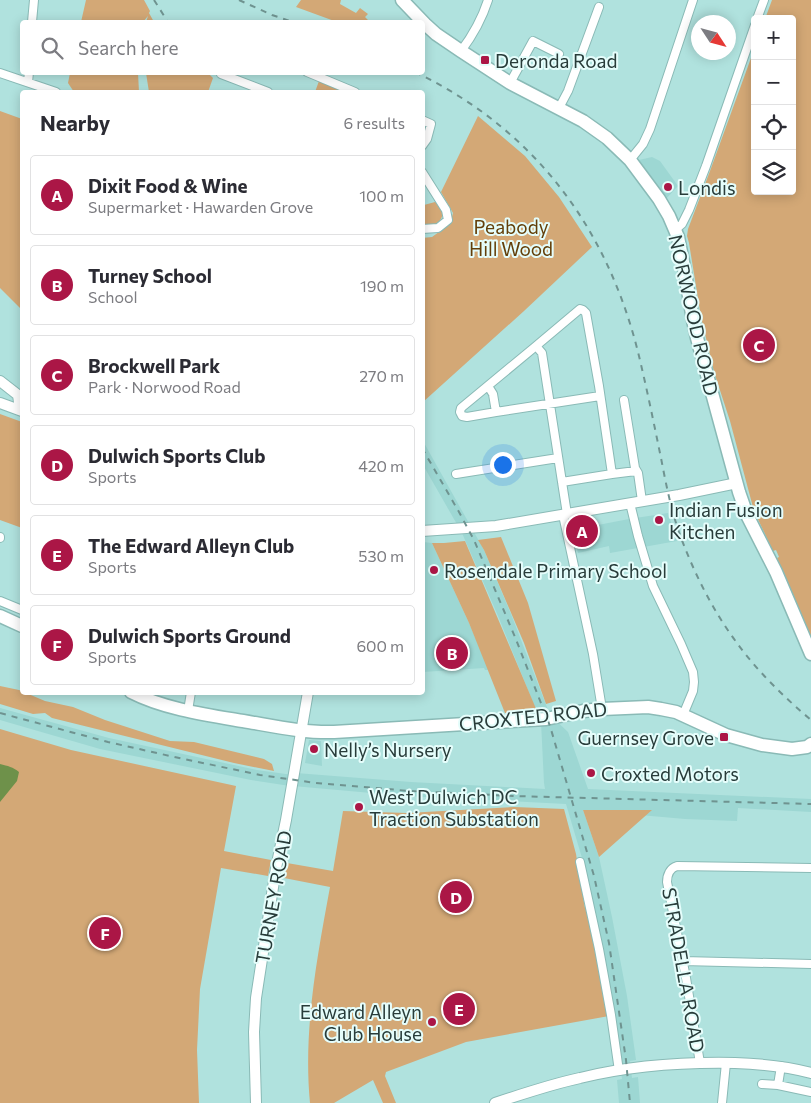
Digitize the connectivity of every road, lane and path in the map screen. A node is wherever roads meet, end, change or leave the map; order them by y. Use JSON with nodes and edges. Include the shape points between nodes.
{"nodes":[{"id":1,"x":34,"y":0,"type":"edge"},
{"id":2,"x":402,"y":0,"type":"edge"},
{"id":3,"x":488,"y":0,"type":"edge"},
{"id":4,"x":693,"y":0,"type":"edge"},
{"id":5,"x":764,"y":0,"type":"edge"},
{"id":6,"x":599,"y":7,"type":"dead end"},
{"id":7,"x":758,"y":15,"type":"edge"},
{"id":8,"x":32,"y":20,"type":"edge"},
{"id":9,"x":421,"y":20,"type":"edge"},
{"id":10,"x":425,"y":24,"type":"edge"},
{"id":11,"x":751,"y":37,"type":"edge"},
{"id":12,"x":461,"y":51,"type":"junction"},
{"id":13,"x":559,"y":54,"type":"dead end"},
{"id":14,"x":0,"y":73,"type":"edge"},
{"id":15,"x":29,"y":75,"type":"edge"},
{"id":16,"x":227,"y":75,"type":"edge"},
{"id":17,"x":314,"y":75,"type":"edge"},
{"id":18,"x":28,"y":82,"type":"junction"},
{"id":19,"x":510,"y":83,"type":"junction"},
{"id":20,"x":50,"y":90,"type":"edge"},
{"id":21,"x":263,"y":90,"type":"edge"},
{"id":22,"x":350,"y":90,"type":"edge"},
{"id":23,"x":559,"y":108,"type":"junction"},
{"id":24,"x":425,"y":121,"type":"edge"},
{"id":25,"x":425,"y":142,"type":"edge"},
{"id":26,"x":630,"y":160,"type":"junction"},
{"id":27,"x":425,"y":177,"type":"edge"},
{"id":28,"x":425,"y":229,"type":"edge"},
{"id":29,"x":675,"y":230,"type":"junction"},
{"id":30,"x":536,"y":346,"type":"junction"},
{"id":31,"x":0,"y":381,"type":"edge"},
{"id":32,"x":488,"y":386,"type":"junction"},
{"id":33,"x":600,"y":396,"type":"junction"},
{"id":34,"x":624,"y":400,"type":"dead end"},
{"id":35,"x":0,"y":403,"type":"edge"},
{"id":36,"x":549,"y":404,"type":"junction"},
{"id":37,"x":20,"y":405,"type":"edge"},
{"id":38,"x":20,"y":410,"type":"edge"},
{"id":39,"x":496,"y":412,"type":"junction"},
{"id":40,"x":558,"y":458,"type":"junction"},
{"id":41,"x":636,"y":471,"type":"junction"},
{"id":42,"x":456,"y":474,"type":"dead end"},
{"id":43,"x":612,"y":474,"type":"junction"},
{"id":44,"x":562,"y":482,"type":"junction"},
{"id":45,"x":737,"y":483,"type":"junction"},
{"id":46,"x":642,"y":501,"type":"junction"},
{"id":47,"x":630,"y":503,"type":"junction"},
{"id":48,"x":565,"y":514,"type":"junction"},
{"id":49,"x":425,"y":531,"type":"edge"},
{"id":50,"x":0,"y":601,"type":"edge"},
{"id":51,"x":20,"y":609,"type":"edge"},
{"id":52,"x":0,"y":616,"type":"edge"},
{"id":53,"x":20,"y":625,"type":"edge"},
{"id":54,"x":811,"y":654,"type":"edge"},
{"id":55,"x":139,"y":695,"type":"edge"},
{"id":56,"x":190,"y":695,"type":"edge"},
{"id":57,"x":308,"y":695,"type":"edge"},
{"id":58,"x":602,"y":708,"type":"junction"},
{"id":59,"x":188,"y":711,"type":"junction"},
{"id":60,"x":683,"y":715,"type":"junction"},
{"id":61,"x":302,"y":731,"type":"junction"},
{"id":62,"x":811,"y":744,"type":"edge"},
{"id":63,"x":580,"y":862,"type":"dead end"},
{"id":64,"x":811,"y":868,"type":"edge"},
{"id":65,"x":682,"y":961,"type":"junction"},
{"id":66,"x":811,"y":964,"type":"edge"},
{"id":67,"x":700,"y":1063,"type":"junction"},
{"id":68,"x":726,"y":1063,"type":"junction"},
{"id":69,"x":781,"y":1066,"type":"junction"},
{"id":70,"x":619,"y":1071,"type":"junction"},
{"id":71,"x":811,"y":1073,"type":"edge"},
{"id":72,"x":762,"y":1084,"type":"dead end"},
{"id":73,"x":778,"y":1085,"type":"junction"},
{"id":74,"x":811,"y":1092,"type":"edge"},
{"id":75,"x":256,"y":1103,"type":"edge"},
{"id":76,"x":496,"y":1103,"type":"edge"},
{"id":77,"x":722,"y":1103,"type":"edge"}],
"edges":[{"from":1,"to":8,"type":"street"},
{"from":2,"to":9,"type":"main road","name":"NORWOOD ROAD"},
{"from":3,"to":12,"type":"street","via":[[478,27]]},
{"from":4,"to":26,"type":"street","via":[[650,129]]},
{"from":5,"to":7,"type":"street"},
{"from":6,"to":23,"type":"street"},
{"from":10,"to":12,"type":"main road","name":"NORWOOD ROAD"},
{"from":11,"to":29,"type":"street","via":[[689,210]]},
{"from":12,"to":19,"type":"main road","name":"NORWOOD ROAD"},
{"from":13,"to":19,"type":"street","via":[[533,41]]},
{"from":14,"to":18,"type":"street"},
{"from":15,"to":18,"type":"street"},
{"from":16,"to":21,"type":"street"},
{"from":17,"to":22,"type":"street"},
{"from":18,"to":20,"type":"street"},
{"from":19,"to":23,"type":"main road","name":"NORWOOD ROAD"},
{"from":23,"to":26,"type":"main road","name":"NORWOOD ROAD","via":[[603,135]]},
{"from":24,"to":25,"type":"street","via":[[431,124]]},
{"from":26,"to":29,"type":"main road","name":"NORWOOD ROAD","via":[[659,199]]},
{"from":27,"to":28,"type":"street","via":[[446,210],[448,220],[438,228]]},
{"from":29,"to":45,"type":"main road","name":"NORWOOD ROAD","via":[[697,338]]},
{"from":30,"to":32,"type":"street"},
{"from":30,"to":33,"type":"street","via":[[578,310],[583,310]]},
{"from":30,"to":36,"type":"street","via":[[542,354]]},
{"from":31,"to":37,"type":"street","via":[[18,395]]},
{"from":32,"to":39,"type":"street"},
{"from":32,"to":39,"type":"street","via":[[461,408],[460,413],[465,417]]},
{"from":33,"to":36,"type":"street"},
{"from":33,"to":43,"type":"street"},
{"from":34,"to":41,"type":"street"},
{"from":35,"to":38,"type":"street"},
{"from":36,"to":39,"type":"street"},
{"from":36,"to":40,"type":"street"},
{"from":40,"to":42,"type":"street"},
{"from":40,"to":44,"type":"street"},
{"from":41,"to":43,"type":"street"},
{"from":41,"to":46,"type":"street"},
{"from":43,"to":44,"type":"street"},
{"from":44,"to":48,"type":"street"},
{"from":45,"to":46,"type":"street"},
{"from":45,"to":54,"type":"main road","name":"NORWOOD ROAD","via":[[748,515]]},
{"from":46,"to":47,"type":"street"},
{"from":47,"to":48,"type":"street"},
{"from":47,"to":60,"type":"street","via":[[653,586],[693,672],[693,691]]},
{"from":48,"to":49,"type":"street","via":[[496,526]]},
{"from":48,"to":58,"type":"street"},
{"from":50,"to":51,"type":"street"},
{"from":52,"to":53,"type":"main road"},
{"from":55,"to":59,"type":"main road","name":"CROXTED ROAD"},
{"from":56,"to":59,"type":"street"},
{"from":57,"to":61,"type":"street","name":"TURNEY ROAD"},
{"from":58,"to":60,"type":"main road","name":"CROXTED ROAD","via":[[655,708]]},
{"from":58,"to":61,"type":"main road","name":"CROXTED ROAD","via":[[546,719],[334,732]]},
{"from":59,"to":61,"type":"main road","name":"CROXTED ROAD"},
{"from":60,"to":62,"type":"main road","name":"CROXTED ROAD","via":[[726,735],[762,745],[792,749]]},
{"from":61,"to":75,"type":"street","name":"TURNEY ROAD","via":[[256,998]]},
{"from":63,"to":70,"type":"street","via":[[601,957]]},
{"from":64,"to":65,"type":"street","name":"STRADELLA ROAD","via":[[672,868],[667,882]]},
{"from":65,"to":66,"type":"street"},
{"from":65,"to":67,"type":"street","name":"STRADELLA ROAD"},
{"from":67,"to":68,"type":"street"},
{"from":67,"to":70,"type":"street"},
{"from":68,"to":69,"type":"street"},
{"from":68,"to":77,"type":"street"},
{"from":69,"to":71,"type":"street"},
{"from":69,"to":73,"type":"street"},
{"from":70,"to":76,"type":"street","via":[[580,1078]]},
{"from":72,"to":73,"type":"street"},
{"from":73,"to":74,"type":"street"}]}
